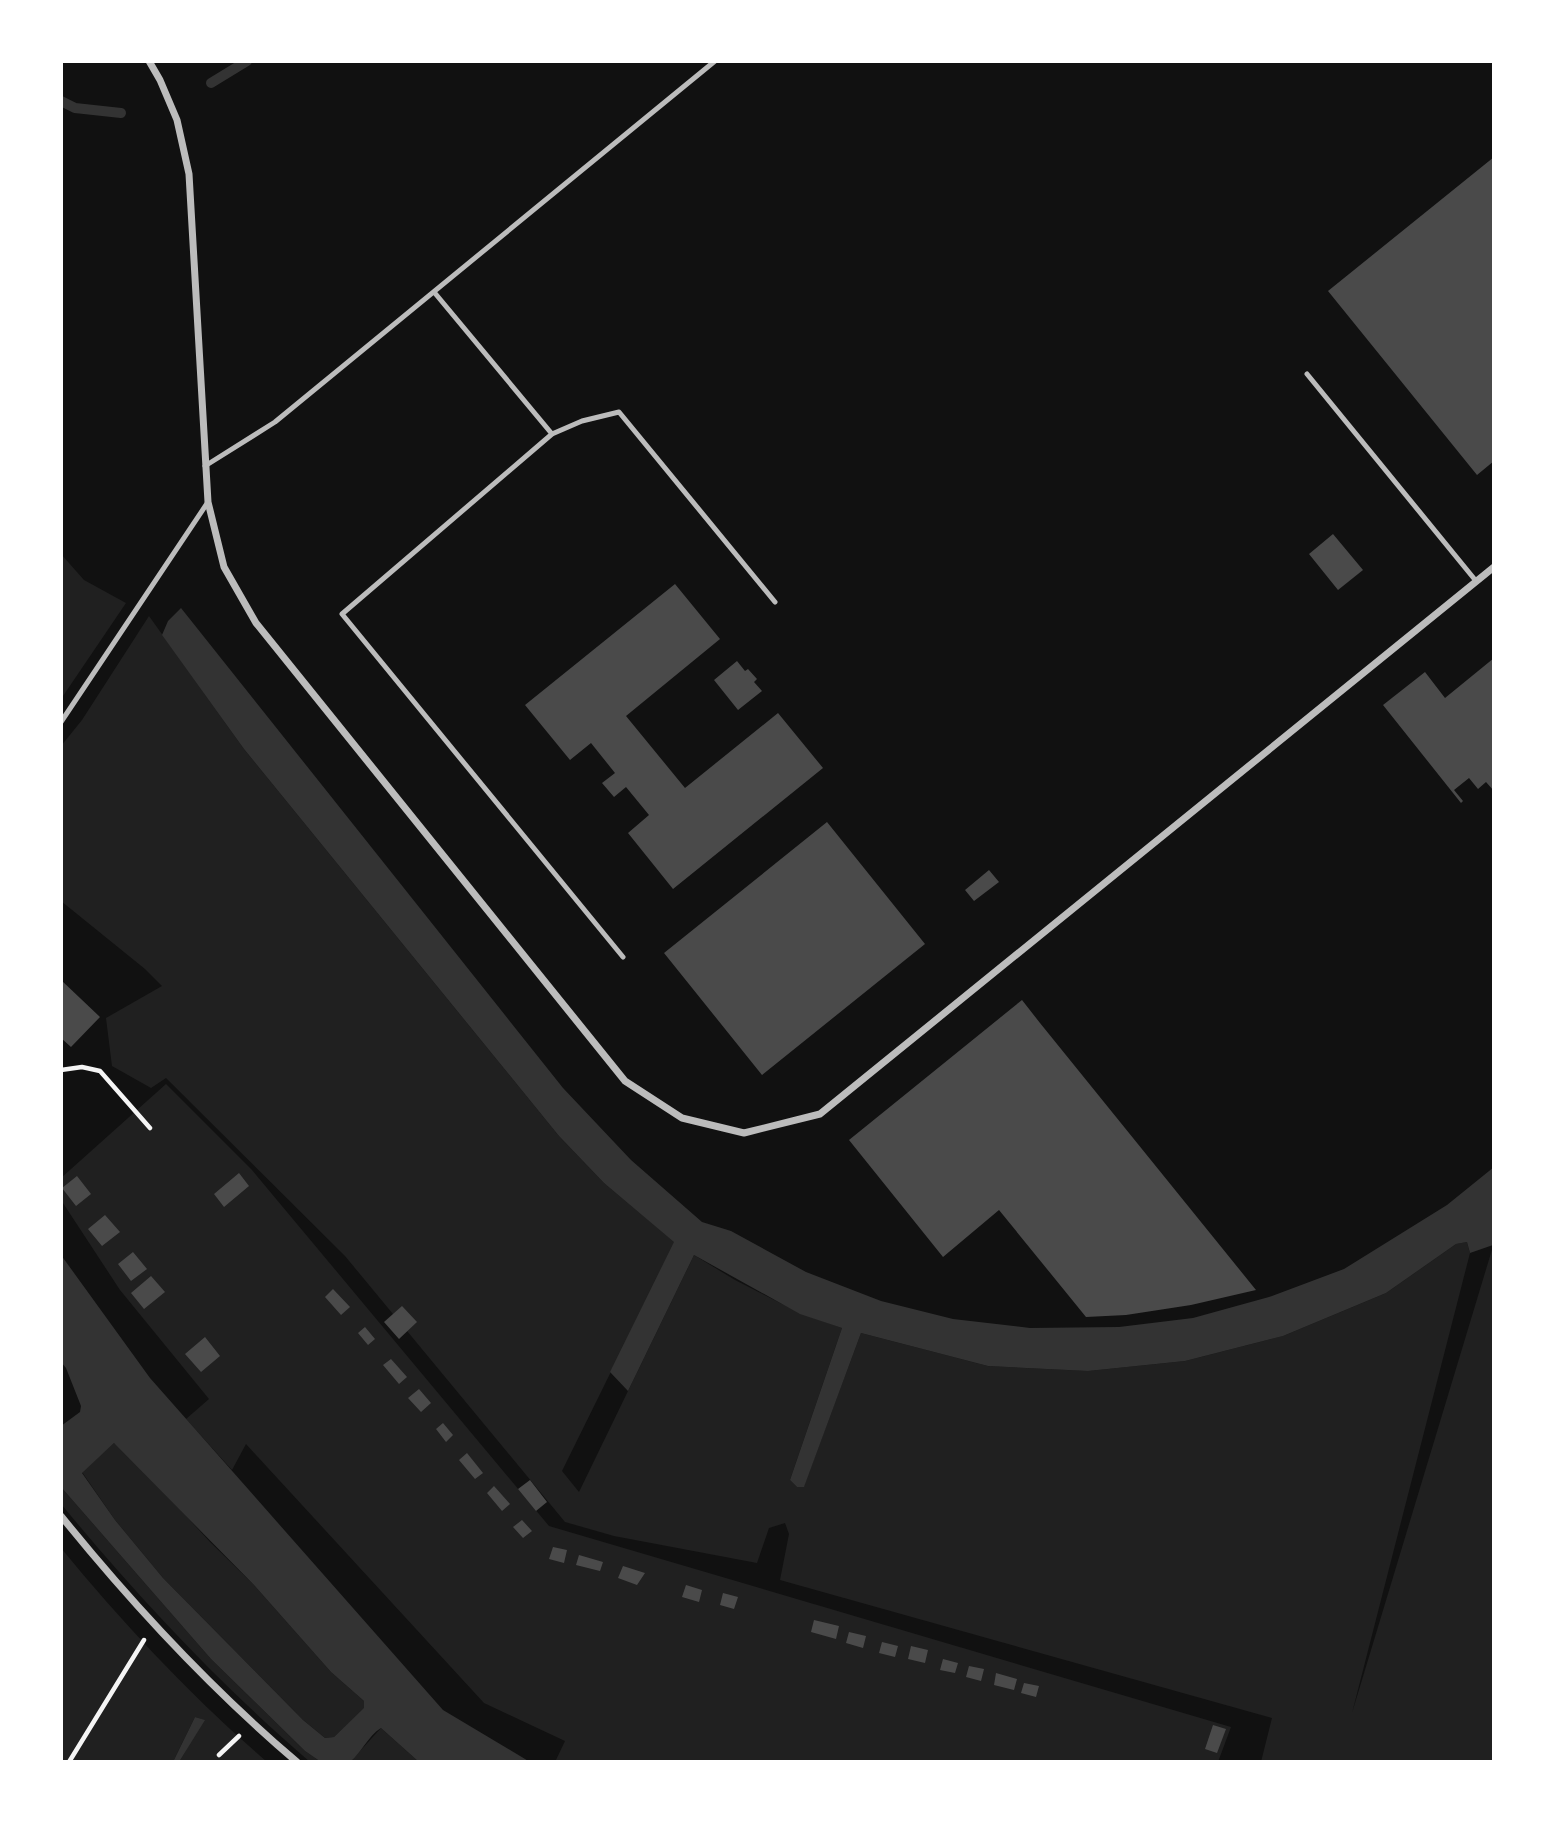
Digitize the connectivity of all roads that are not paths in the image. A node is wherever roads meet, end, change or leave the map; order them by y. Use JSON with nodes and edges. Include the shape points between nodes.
{"nodes":[{"id":1,"x":149,"y":61,"type":"edge"},
{"id":2,"x":715,"y":61,"type":"edge"},
{"id":3,"x":434,"y":292,"type":"junction"},
{"id":4,"x":1307,"y":374,"type":"dead end"},
{"id":5,"x":552,"y":434,"type":"junction"},
{"id":6,"x":205,"y":466,"type":"junction"},
{"id":7,"x":208,"y":502,"type":"junction"},
{"id":8,"x":1494,"y":566,"type":"edge"},
{"id":9,"x":1476,"y":581,"type":"junction"},
{"id":10,"x":775,"y":601,"type":"dead end"},
{"id":11,"x":61,"y":722,"type":"edge"},
{"id":12,"x":623,"y":957,"type":"dead end"},
{"id":13,"x":61,"y":1516,"type":"edge"},
{"id":14,"x":297,"y":1762,"type":"edge"}],
"edges":[{"from":1,"to":6,"type":"street","via":[[177,120],[189,174]]},
{"from":2,"to":3,"type":"lane"},
{"from":3,"to":5,"type":"lane"},
{"from":3,"to":6,"type":"lane","via":[[275,422]]},
{"from":4,"to":9,"type":"lane"},
{"from":5,"to":10,"type":"lane","via":[[619,412]]},
{"from":5,"to":12,"type":"lane","via":[[342,614]]},
{"from":6,"to":7,"type":"street"},
{"from":7,"to":9,"type":"street","via":[[224,567],[256,623],[625,1081],[682,1118],[744,1133],[820,1114]]},
{"from":7,"to":11,"type":"lane"},
{"from":8,"to":9,"type":"street"},
{"from":13,"to":14,"type":"street","via":[[153,1625]]}]}
